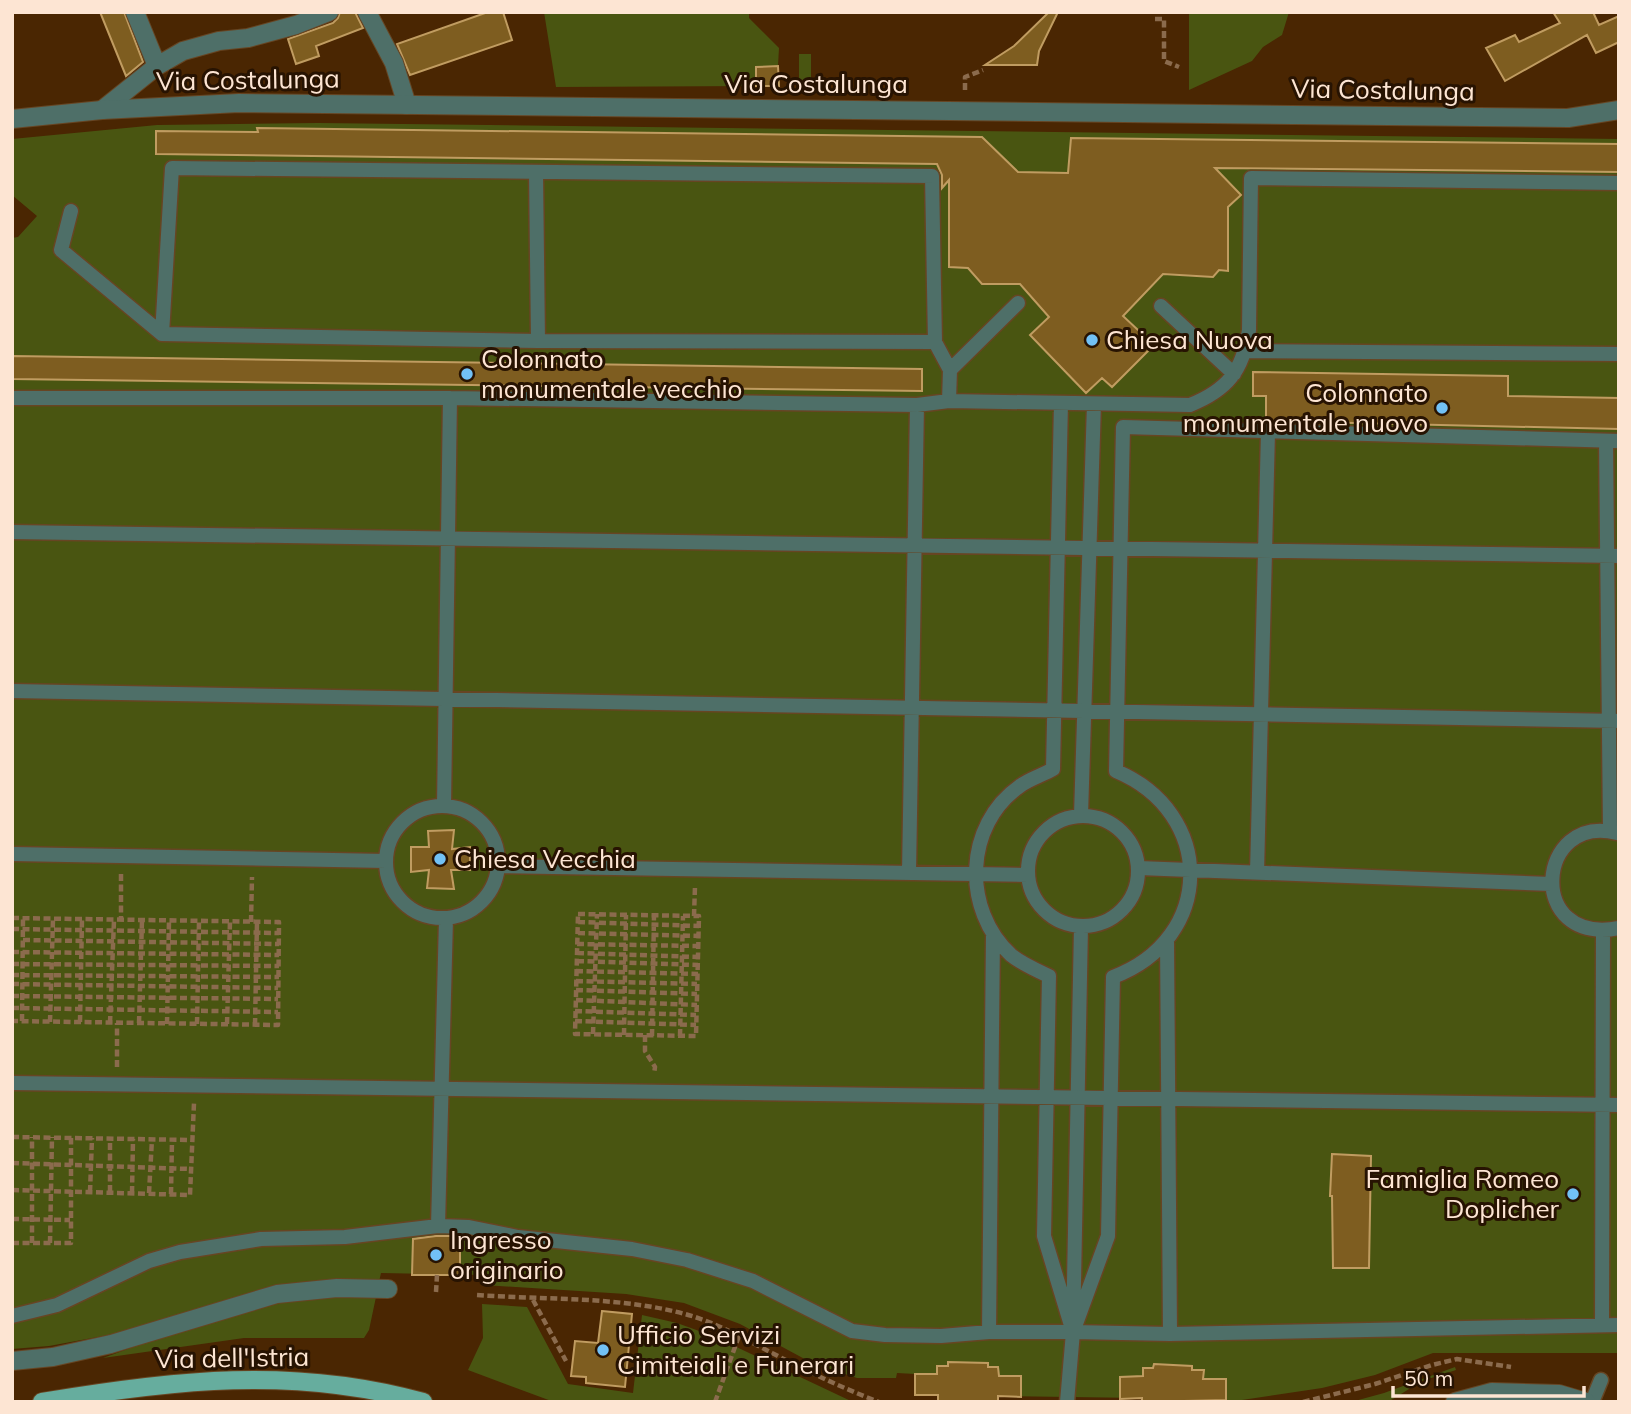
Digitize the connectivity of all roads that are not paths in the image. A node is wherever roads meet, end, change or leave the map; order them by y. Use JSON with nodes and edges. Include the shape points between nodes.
{"nodes":[{"id":1,"x":135,"y":12,"type":"edge"},
{"id":2,"x":328,"y":12,"type":"edge"},
{"id":3,"x":367,"y":12,"type":"edge"},
{"id":4,"x":157,"y":66,"type":"junction"},
{"id":5,"x":407,"y":104,"type":"junction"},
{"id":6,"x":102,"y":110,"type":"junction"},
{"id":7,"x":1619,"y":110,"type":"edge"},
{"id":8,"x":12,"y":119,"type":"edge"},
{"id":9,"x":536,"y":172,"type":"junction"},
{"id":10,"x":1619,"y":183,"type":"edge"},
{"id":11,"x":71,"y":211,"type":"dead end"},
{"id":12,"x":1018,"y":303,"type":"dead end"},
{"id":13,"x":1161,"y":306,"type":"dead end"},
{"id":14,"x":162,"y":334,"type":"junction"},
{"id":15,"x":538,"y":341,"type":"junction"},
{"id":16,"x":935,"y":342,"type":"junction"},
{"id":17,"x":1246,"y":351,"type":"junction"},
{"id":18,"x":1619,"y":354,"type":"edge"},
{"id":19,"x":950,"y":370,"type":"junction"},
{"id":20,"x":1234,"y":374,"type":"junction"},
{"id":21,"x":12,"y":398,"type":"edge"},
{"id":22,"x":450,"y":398,"type":"junction"},
{"id":23,"x":949,"y":401,"type":"junction"},
{"id":24,"x":1061,"y":403,"type":"junction"},
{"id":25,"x":1094,"y":404,"type":"junction"},
{"id":26,"x":917,"y":405,"type":"junction"},
{"id":27,"x":1269,"y":432,"type":"junction"},
{"id":28,"x":1612,"y":441,"type":"edge"},
{"id":29,"x":12,"y":532,"type":"edge"},
{"id":30,"x":448,"y":539,"type":"junction"},
{"id":31,"x":915,"y":546,"type":"junction"},
{"id":32,"x":1058,"y":548,"type":"junction"},
{"id":33,"x":1089,"y":548,"type":"junction"},
{"id":34,"x":1121,"y":549,"type":"junction"},
{"id":35,"x":1266,"y":551,"type":"junction"},
{"id":36,"x":1613,"y":556,"type":"edge"},
{"id":37,"x":12,"y":691,"type":"edge"},
{"id":38,"x":445,"y":699,"type":"junction"},
{"id":39,"x":912,"y":708,"type":"junction"},
{"id":40,"x":1055,"y":711,"type":"junction"},
{"id":41,"x":1084,"y":711,"type":"junction"},
{"id":42,"x":1118,"y":712,"type":"junction"},
{"id":43,"x":1261,"y":715,"type":"junction"},
{"id":44,"x":1614,"y":721,"type":"edge"},
{"id":45,"x":444,"y":806,"type":"junction"},
{"id":46,"x":1081,"y":816,"type":"junction"},
{"id":47,"x":1614,"y":832,"type":"edge"},
{"id":48,"x":12,"y":855,"type":"edge"},
{"id":49,"x":386,"y":860,"type":"junction"},
{"id":50,"x":499,"y":866,"type":"junction"},
{"id":51,"x":1139,"y":868,"type":"junction"},
{"id":52,"x":1190,"y":870,"type":"junction"},
{"id":53,"x":909,"y":873,"type":"junction"},
{"id":54,"x":1257,"y":873,"type":"junction"},
{"id":55,"x":975,"y":874,"type":"junction"},
{"id":56,"x":1028,"y":875,"type":"junction"},
{"id":57,"x":1551,"y":884,"type":"junction"},
{"id":58,"x":446,"y":919,"type":"junction"},
{"id":59,"x":1081,"y":927,"type":"junction"},
{"id":60,"x":1619,"y":928,"type":"edge"},
{"id":61,"x":1603,"y":931,"type":"junction"},
{"id":62,"x":993,"y":934,"type":"junction"},
{"id":63,"x":1167,"y":940,"type":"junction"},
{"id":64,"x":12,"y":1083,"type":"edge"},
{"id":65,"x":442,"y":1088,"type":"junction"},
{"id":66,"x":992,"y":1096,"type":"junction"},
{"id":67,"x":1046,"y":1097,"type":"junction"},
{"id":68,"x":1078,"y":1097,"type":"junction"},
{"id":69,"x":1111,"y":1098,"type":"junction"},
{"id":70,"x":1168,"y":1099,"type":"junction"},
{"id":71,"x":1603,"y":1104,"type":"junction"},
{"id":72,"x":1619,"y":1105,"type":"edge"},
{"id":73,"x":438,"y":1226,"type":"junction"},
{"id":74,"x":388,"y":1289,"type":"dead end"},
{"id":75,"x":12,"y":1316,"type":"edge"},
{"id":76,"x":1602,"y":1325,"type":"junction"},
{"id":77,"x":1619,"y":1325,"type":"edge"},
{"id":78,"x":989,"y":1332,"type":"junction"},
{"id":79,"x":1073,"y":1332,"type":"junction"},
{"id":80,"x":1170,"y":1334,"type":"junction"},
{"id":81,"x":12,"y":1361,"type":"edge"},
{"id":82,"x":1601,"y":1380,"type":"dead end"},
{"id":83,"x":42,"y":1402,"type":"edge"},
{"id":84,"x":423,"y":1402,"type":"edge"},
{"id":85,"x":1067,"y":1402,"type":"edge"},
{"id":86,"x":1455,"y":1402,"type":"edge"},
{"id":87,"x":1586,"y":1402,"type":"edge"},
{"id":88,"x":1592,"y":1402,"type":"edge"}],
"edges":[{"from":1,"to":4,"type":"street"},
{"from":2,"to":4,"type":"street","via":[[284,29],[183,51]]},
{"from":3,"to":5,"type":"street","via":[[394,63]]},
{"from":4,"to":6,"type":"street"},
{"from":5,"to":6,"type":"street","name":"Via Costalunga","via":[[239,103]]},
{"from":5,"to":7,"type":"street","name":"Via Costalunga","via":[[1568,118]]},
{"from":6,"to":8,"type":"street","name":"Via Costalunga"},
{"from":9,"to":14,"type":"lane","via":[[172,168]]},
{"from":9,"to":15,"type":"lane"},
{"from":9,"to":16,"type":"lane","via":[[932,176]]},
{"from":10,"to":17,"type":"lane","via":[[1251,178]]},
{"from":11,"to":14,"type":"lane","via":[[61,250]]},
{"from":12,"to":19,"type":"lane"},
{"from":13,"to":20,"type":"lane"},
{"from":14,"to":15,"type":"lane"},
{"from":15,"to":16,"type":"lane"},
{"from":16,"to":19,"type":"lane"},
{"from":17,"to":18,"type":"lane"},
{"from":17,"to":20,"type":"lane"},
{"from":19,"to":23,"type":"lane"},
{"from":20,"to":25,"type":"lane","via":[[1214,395],[1190,405]]},
{"from":21,"to":22,"type":"lane"},
{"from":22,"to":26,"type":"lane"},
{"from":22,"to":30,"type":"lane"},
{"from":23,"to":24,"type":"lane"},
{"from":23,"to":26,"type":"lane"},
{"from":24,"to":25,"type":"lane"},
{"from":24,"to":32,"type":"lane"},
{"from":25,"to":33,"type":"lane"},
{"from":26,"to":31,"type":"lane"},
{"from":27,"to":28,"type":"lane"},
{"from":27,"to":34,"type":"lane","via":[[1123,427]]},
{"from":27,"to":35,"type":"lane"},
{"from":28,"to":36,"type":"lane"},
{"from":29,"to":30,"type":"lane"},
{"from":30,"to":31,"type":"lane"},
{"from":30,"to":38,"type":"lane"},
{"from":31,"to":32,"type":"lane"},
{"from":31,"to":39,"type":"lane"},
{"from":32,"to":33,"type":"lane"},
{"from":32,"to":40,"type":"lane"},
{"from":33,"to":34,"type":"lane"},
{"from":33,"to":41,"type":"lane"},
{"from":34,"to":35,"type":"lane"},
{"from":34,"to":42,"type":"lane"},
{"from":35,"to":36,"type":"lane"},
{"from":35,"to":43,"type":"lane"},
{"from":36,"to":44,"type":"lane"},
{"from":37,"to":38,"type":"lane"},
{"from":38,"to":39,"type":"lane"},
{"from":38,"to":45,"type":"lane"},
{"from":39,"to":40,"type":"lane"},
{"from":39,"to":53,"type":"lane"},
{"from":40,"to":41,"type":"lane"},
{"from":40,"to":55,"type":"lane","via":[[1054,769],[1020,785],[1003,801],[978,848]]},
{"from":41,"to":42,"type":"lane"},
{"from":41,"to":46,"type":"lane"},
{"from":42,"to":43,"type":"lane"},
{"from":42,"to":52,"type":"lane","via":[[1116,771],[1152,791],[1170,809],[1183,835]]},
{"from":43,"to":44,"type":"lane"},
{"from":43,"to":54,"type":"lane"},
{"from":44,"to":47,"type":"lane"},
{"from":45,"to":49,"type":"lane","via":[[410,816],[394,833]]},
{"from":45,"to":50,"type":"lane","via":[[467,811],[484,824],[496,844]]},
{"from":46,"to":51,"type":"lane","via":[[1097,817],[1124,832],[1135,849]]},
{"from":46,"to":56,"type":"lane","via":[[1066,818],[1041,836]]},
{"from":47,"to":57,"type":"lane","via":[[1584,834],[1569,843],[1553,865]]},
{"from":48,"to":49,"type":"lane"},
{"from":49,"to":58,"type":"lane","via":[[390,884],[406,906],[430,918]]},
{"from":50,"to":53,"type":"lane"},
{"from":50,"to":58,"type":"lane","via":[[482,902],[467,913]]},
{"from":51,"to":52,"type":"lane"},
{"from":51,"to":59,"type":"lane","via":[[1130,902],[1105,922]]},
{"from":52,"to":54,"type":"lane"},
{"from":52,"to":63,"type":"lane","via":[[1187,900]]},
{"from":53,"to":55,"type":"lane"},
{"from":54,"to":57,"type":"lane"},
{"from":55,"to":56,"type":"lane"},
{"from":55,"to":62,"type":"lane","via":[[980,906]]},
{"from":56,"to":59,"type":"lane","via":[[1044,909],[1061,922]]},
{"from":57,"to":61,"type":"lane","via":[[1559,908],[1572,922]]},
{"from":58,"to":65,"type":"lane"},
{"from":59,"to":68,"type":"lane"},
{"from":60,"to":61,"type":"lane"},
{"from":61,"to":71,"type":"lane"},
{"from":62,"to":66,"type":"lane"},
{"from":62,"to":67,"type":"lane","via":[[1012,955],[1049,976]]},
{"from":63,"to":69,"type":"lane","via":[[1146,961],[1113,977]]},
{"from":63,"to":70,"type":"lane"},
{"from":64,"to":65,"type":"lane"},
{"from":65,"to":66,"type":"lane"},
{"from":65,"to":73,"type":"lane"},
{"from":66,"to":67,"type":"lane"},
{"from":66,"to":78,"type":"lane"},
{"from":67,"to":68,"type":"lane"},
{"from":67,"to":79,"type":"lane","via":[[1044,1236]]},
{"from":68,"to":69,"type":"lane"},
{"from":68,"to":79,"type":"lane"},
{"from":69,"to":70,"type":"lane"},
{"from":69,"to":79,"type":"lane","via":[[1108,1236]]},
{"from":70,"to":71,"type":"lane"},
{"from":70,"to":80,"type":"lane"},
{"from":71,"to":72,"type":"lane"},
{"from":71,"to":76,"type":"lane"},
{"from":73,"to":75,"type":"lane","via":[[345,1237],[261,1239],[180,1252],[149,1261],[57,1305]]},
{"from":73,"to":78,"type":"lane","via":[[687,1260],[753,1281],[852,1331],[941,1336]]},
{"from":74,"to":81,"type":"street","via":[[277,1294],[111,1344]]},
{"from":76,"to":77,"type":"lane"},
{"from":76,"to":80,"type":"lane"},
{"from":78,"to":79,"type":"lane"},
{"from":79,"to":80,"type":"lane"},
{"from":79,"to":85,"type":"lane"},
{"from":82,"to":88,"type":"lane"},
{"from":83,"to":84,"type":"main road","name":"Via dell'Istria","via":[[118,1389],[260,1378],[331,1383]]},
{"from":86,"to":87,"type":"street","via":[[1492,1392],[1559,1394]]}]}
